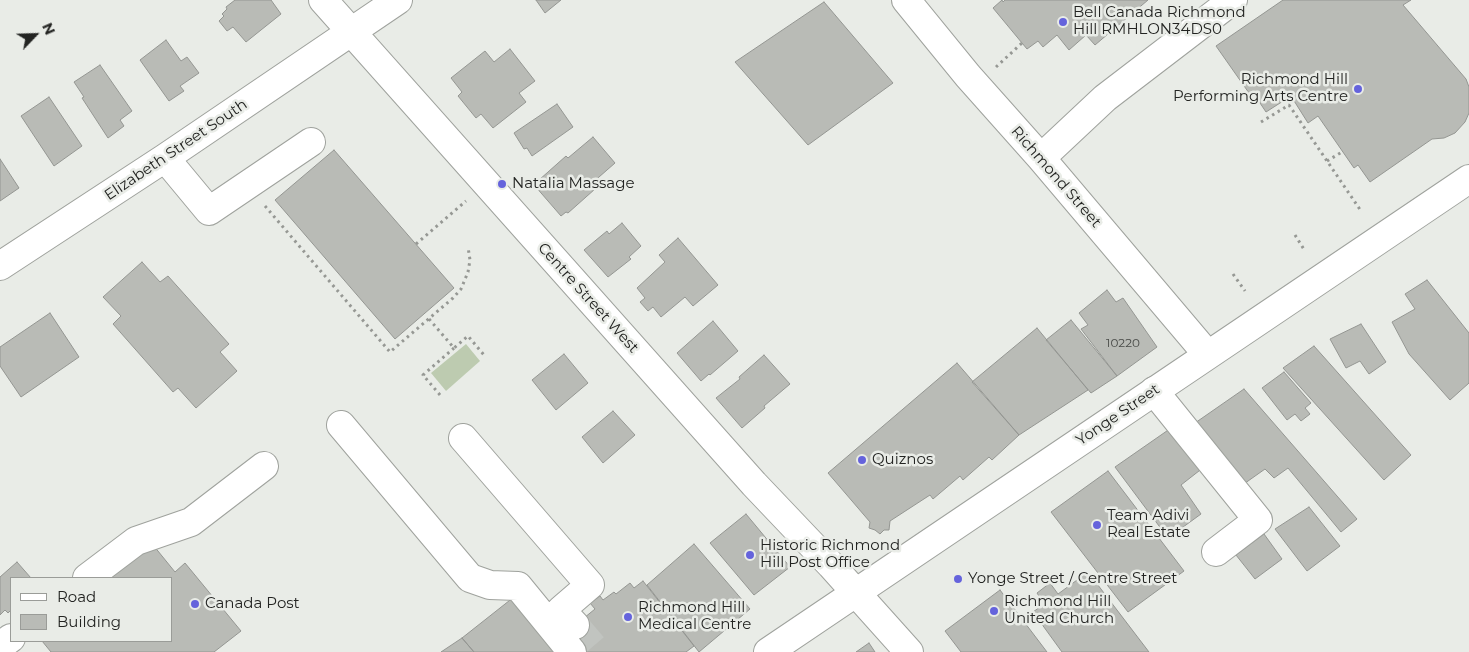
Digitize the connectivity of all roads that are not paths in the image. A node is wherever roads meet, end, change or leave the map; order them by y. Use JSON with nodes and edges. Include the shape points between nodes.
{"nodes":[{"id":1,"x":323,"y":0,"type":"edge"},
{"id":2,"x":398,"y":0,"type":"edge"},
{"id":3,"x":906,"y":0,"type":"edge"},
{"id":4,"x":1233,"y":0,"type":"edge"},
{"id":5,"x":350,"y":32,"type":"junction"},
{"id":6,"x":311,"y":142,"type":"dead end"},
{"id":7,"x":165,"y":158,"type":"junction"},
{"id":8,"x":1040,"y":158,"type":"junction"},
{"id":9,"x":1469,"y":179,"type":"edge"},
{"id":10,"x":0,"y":266,"type":"edge"},
{"id":11,"x":1207,"y":354,"type":"junction"},
{"id":12,"x":1154,"y":391,"type":"junction"},
{"id":13,"x":341,"y":425,"type":"dead end"},
{"id":14,"x":463,"y":438,"type":"dead end"},
{"id":15,"x":264,"y":466,"type":"dead end"},
{"id":16,"x":1216,"y":552,"type":"dead end"},
{"id":17,"x":88,"y":577,"type":"edge"},
{"id":18,"x":857,"y":594,"type":"junction"},
{"id":19,"x":575,"y":625,"type":"tunnel mouth"},
{"id":20,"x":572,"y":652,"type":"tunnel mouth"},
{"id":21,"x":768,"y":652,"type":"edge"},
{"id":22,"x":909,"y":652,"type":"edge"}],
"edges":[{"from":1,"to":5,"type":"street","name":"Centre Street West"},
{"from":2,"to":5,"type":"street","name":"Elizabeth Street South"},
{"from":3,"to":8,"type":"street","name":"Richmond Street"},
{"from":4,"to":8,"type":"street","via":[[1105,98]]},
{"from":5,"to":7,"type":"street","name":"Elizabeth Street South"},
{"from":5,"to":18,"type":"street","name":"Centre Street West","via":[[754,484]]},
{"from":6,"to":7,"type":"street","via":[[209,211]]},
{"from":7,"to":10,"type":"street","name":"Elizabeth Street South"},
{"from":8,"to":11,"type":"street","name":"Richmond Street"},
{"from":9,"to":11,"type":"street","name":"Yonge Street"},
{"from":11,"to":12,"type":"street","name":"Yonge Street"},
{"from":12,"to":16,"type":"street","via":[[1258,520]]},
{"from":12,"to":18,"type":"street","name":"Yonge Street"},
{"from":13,"to":20,"type":"street","via":[[470,578],[490,586],[518,586]]},
{"from":14,"to":19,"type":"street","via":[[590,585],[561,610]]},
{"from":15,"to":17,"type":"street","via":[[191,522],[136,541]]},
{"from":18,"to":21,"type":"street","name":"Yonge Street"},
{"from":18,"to":22,"type":"street","name":"Centre Street West"}]}
